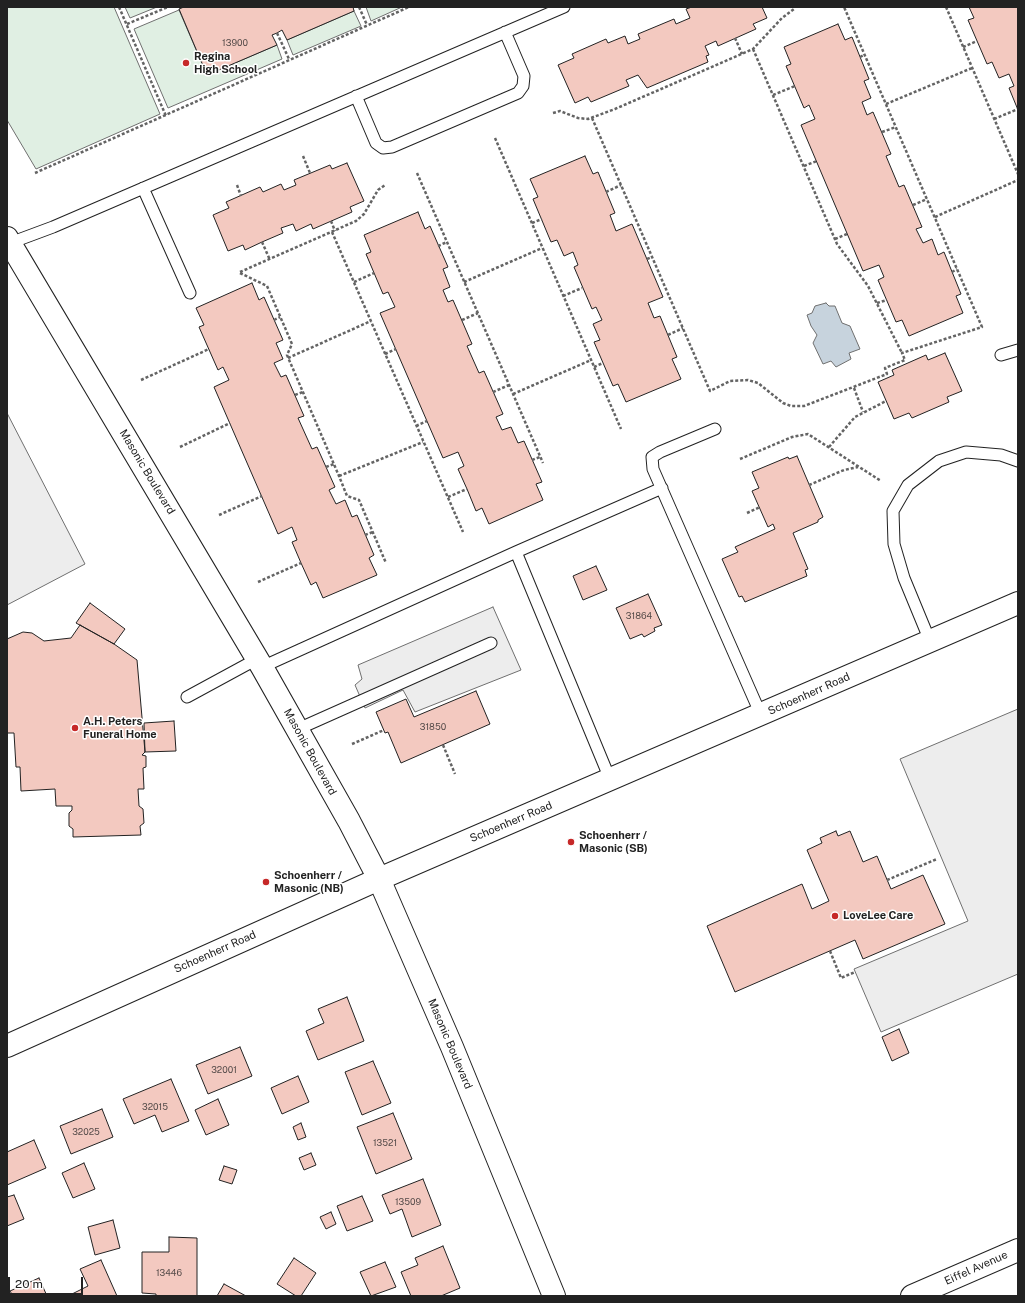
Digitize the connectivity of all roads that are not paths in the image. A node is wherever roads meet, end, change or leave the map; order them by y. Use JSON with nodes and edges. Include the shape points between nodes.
{"nodes":[{"id":1,"x":564,"y":7,"type":"edge"},
{"id":2,"x":505,"y":32,"type":"junction"},
{"id":3,"x":356,"y":96,"type":"junction"},
{"id":4,"x":143,"y":188,"type":"junction"},
{"id":5,"x":8,"y":240,"type":"edge"},
{"id":6,"x":190,"y":293,"type":"dead end"},
{"id":7,"x":1018,"y":350,"type":"edge"},
{"id":8,"x":1001,"y":355,"type":"dead end"},
{"id":9,"x":714,"y":429,"type":"dead end"},
{"id":10,"x":1018,"y":461,"type":"edge"},
{"id":11,"x":662,"y":488,"type":"junction"},
{"id":12,"x":516,"y":552,"type":"junction"},
{"id":13,"x":1018,"y":603,"type":"edge"},
{"id":14,"x":930,"y":641,"type":"junction"},
{"id":15,"x":491,"y":643,"type":"dead end"},
{"id":16,"x":260,"y":662,"type":"junction"},
{"id":17,"x":187,"y":697,"type":"dead end"},
{"id":18,"x":761,"y":715,"type":"junction"},
{"id":19,"x":298,"y":729,"type":"junction"},
{"id":20,"x":610,"y":780,"type":"junction"},
{"id":21,"x":380,"y":879,"type":"junction"},
{"id":22,"x":7,"y":1046,"type":"edge"},
{"id":23,"x":1018,"y":1250,"type":"edge"},
{"id":24,"x":554,"y":1296,"type":"edge"},
{"id":25,"x":912,"y":1296,"type":"edge"}],
"edges":[{"from":1,"to":2,"type":"lane"},
{"from":2,"to":3,"type":"lane"},
{"from":2,"to":3,"type":"lane","via":[[524,76],[523,86],[518,93],[392,147],[383,148],[376,143]]},
{"from":3,"to":4,"type":"lane"},
{"from":4,"to":5,"type":"lane","via":[[53,227]]},
{"from":4,"to":6,"type":"lane"},
{"from":5,"to":16,"type":"street","name":"Masonic Boulevard"},
{"from":7,"to":8,"type":"lane"},
{"from":9,"to":11,"type":"lane","via":[[660,452],[652,458],[653,469]]},
{"from":10,"to":14,"type":"lane","via":[[1001,455],[966,452],[939,462],[908,485],[893,511],[894,544],[904,578]]},
{"from":11,"to":12,"type":"lane"},
{"from":11,"to":18,"type":"lane"},
{"from":12,"to":16,"type":"lane"},
{"from":12,"to":20,"type":"lane"},
{"from":13,"to":14,"type":"street","name":"Schoenherr Road"},
{"from":14,"to":18,"type":"street","name":"Schoenherr Road"},
{"from":15,"to":19,"type":"lane"},
{"from":16,"to":17,"type":"lane"},
{"from":16,"to":19,"type":"street","name":"Masonic Boulevard"},
{"from":18,"to":20,"type":"street","name":"Schoenherr Road"},
{"from":19,"to":21,"type":"street","name":"Masonic Boulevard"},
{"from":20,"to":21,"type":"street","name":"Schoenherr Road"},
{"from":21,"to":22,"type":"street","name":"Schoenherr Road"},
{"from":21,"to":24,"type":"street","name":"Masonic Boulevard"},
{"from":23,"to":25,"type":"street","name":"Eiffel Avenue"}]}
